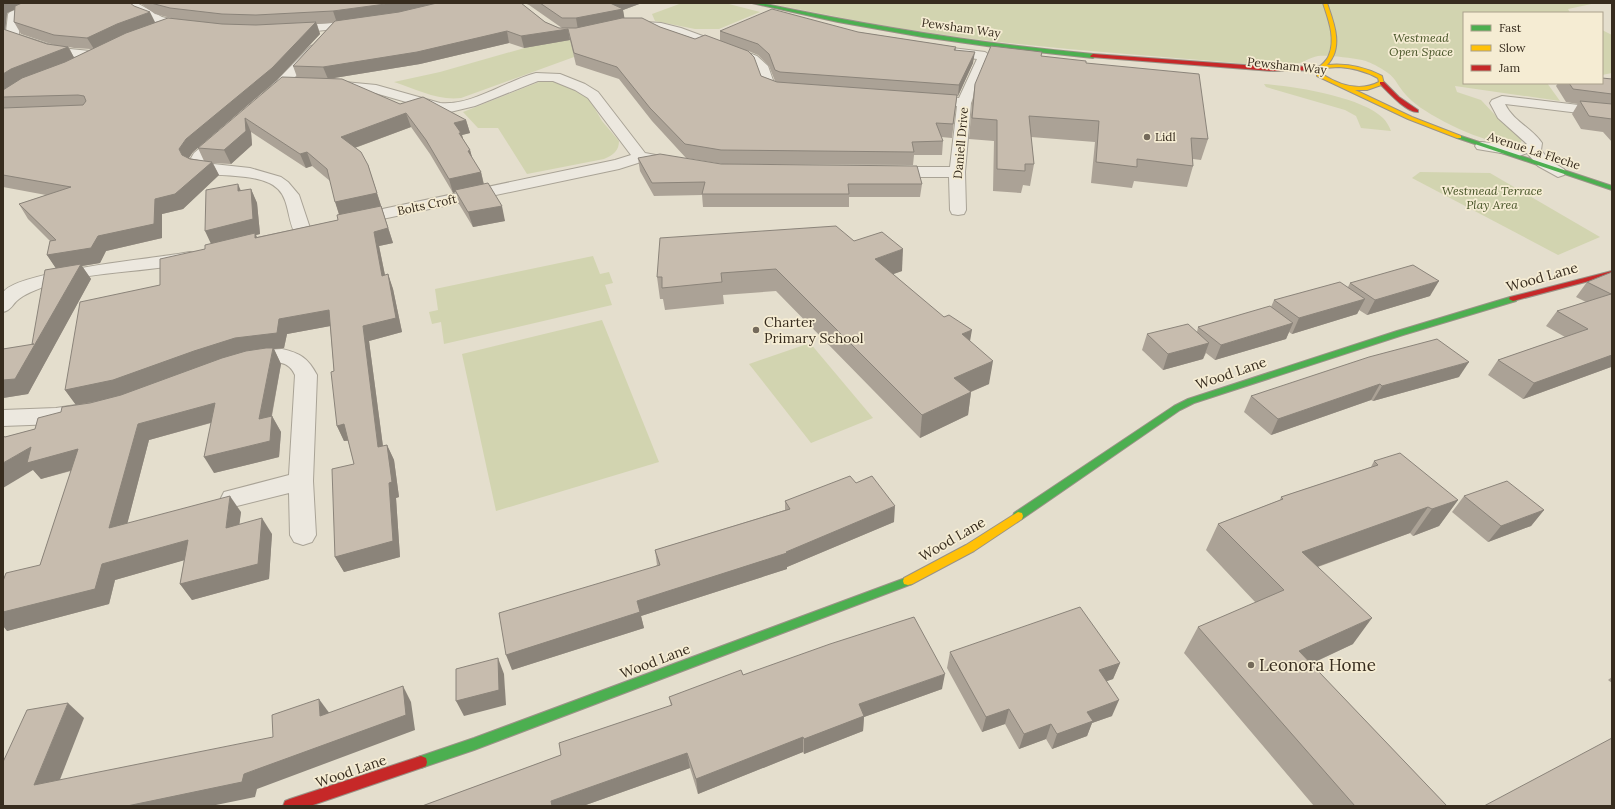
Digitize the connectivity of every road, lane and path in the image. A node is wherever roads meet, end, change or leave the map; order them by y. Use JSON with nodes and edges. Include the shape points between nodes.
{"nodes":[{"id":1,"x":42,"y":3,"type":"edge"},
{"id":2,"x":130,"y":3,"type":"edge"},
{"id":3,"x":754,"y":3,"type":"edge"},
{"id":4,"x":1325,"y":3,"type":"edge"},
{"id":5,"x":371,"y":23,"type":"edge"},
{"id":6,"x":172,"y":24,"type":"junction"},
{"id":7,"x":613,"y":26,"type":"edge"},
{"id":8,"x":335,"y":27,"type":"junction"},
{"id":9,"x":202,"y":28,"type":"edge"},
{"id":10,"x":156,"y":30,"type":"edge"},
{"id":11,"x":276,"y":30,"type":"edge"},
{"id":12,"x":1335,"y":38,"type":"junction"},
{"id":13,"x":1342,"y":46,"type":"dead end"},
{"id":14,"x":109,"y":49,"type":"edge"},
{"id":15,"x":937,"y":50,"type":"edge"},
{"id":16,"x":96,"y":56,"type":"junction"},
{"id":17,"x":985,"y":56,"type":"junction"},
{"id":18,"x":1353,"y":57,"type":"dead end"},
{"id":19,"x":1014,"y":60,"type":"edge"},
{"id":20,"x":1168,"y":63,"type":"junction"},
{"id":21,"x":76,"y":65,"type":"edge"},
{"id":22,"x":1322,"y":68,"type":"junction"},
{"id":23,"x":1372,"y":72,"type":"junction"},
{"id":24,"x":1297,"y":78,"type":"dead end"},
{"id":25,"x":1311,"y":80,"type":"dead end"},
{"id":26,"x":1382,"y":83,"type":"junction"},
{"id":27,"x":317,"y":84,"type":"edge"},
{"id":28,"x":1336,"y":84,"type":"junction"},
{"id":29,"x":800,"y":90,"type":"edge"},
{"id":30,"x":918,"y":98,"type":"edge"},
{"id":31,"x":964,"y":103,"type":"junction"},
{"id":32,"x":258,"y":107,"type":"edge"},
{"id":33,"x":1612,"y":113,"type":"edge"},
{"id":34,"x":235,"y":126,"type":"edge"},
{"id":35,"x":1449,"y":133,"type":"junction"},
{"id":36,"x":1482,"y":146,"type":"junction"},
{"id":37,"x":1534,"y":147,"type":"junction"},
{"id":38,"x":640,"y":157,"type":"junction"},
{"id":39,"x":687,"y":164,"type":"edge"},
{"id":40,"x":871,"y":172,"type":"edge"},
{"id":41,"x":957,"y":172,"type":"junction"},
{"id":42,"x":1558,"y":172,"type":"junction"},
{"id":43,"x":1612,"y":188,"type":"edge"},
{"id":44,"x":958,"y":210,"type":"dead end"},
{"id":45,"x":340,"y":223,"type":"edge"},
{"id":46,"x":302,"y":231,"type":"edge"},
{"id":47,"x":205,"y":254,"type":"edge"},
{"id":48,"x":1612,"y":274,"type":"edge"},
{"id":49,"x":3,"y":306,"type":"edge"},
{"id":50,"x":230,"y":366,"type":"edge"},
{"id":51,"x":100,"y":409,"type":"edge"},
{"id":52,"x":3,"y":418,"type":"edge"},
{"id":53,"x":301,"y":481,"type":"junction"},
{"id":54,"x":233,"y":498,"type":"dead end"},
{"id":55,"x":303,"y":535,"type":"dead end"},
{"id":56,"x":290,"y":806,"type":"edge"}],
"edges":[{"from":1,"to":16,"type":"street","via":[[14,14],[14,37],[58,52]]},
{"from":2,"to":6,"type":"street","via":[[145,15]]},
{"from":3,"to":20,"type":"main road","name":"Pewsham Way","via":[[962,41]]},
{"from":4,"to":12,"type":"main road"},
{"from":5,"to":8,"type":"street"},
{"from":6,"to":9,"type":"street"},
{"from":6,"to":10,"type":"street"},
{"from":7,"to":29,"type":"street","via":[[651,25],[678,30],[754,59],[762,66],[767,82],[771,86]]},
{"from":8,"to":11,"type":"street"},
{"from":8,"to":32,"type":"street","via":[[289,84]]},
{"from":12,"to":13,"type":"main road"},
{"from":12,"to":22,"type":"main road","via":[[1333,56]]},
{"from":14,"to":16,"type":"street"},
{"from":15,"to":17,"type":"street"},
{"from":16,"to":21,"type":"street"},
{"from":17,"to":19,"type":"street"},
{"from":17,"to":31,"type":"street","name":"Daniell Drive"},
{"from":18,"to":23,"type":"main road","name":"Avenue La Fleche"},
{"from":20,"to":22,"type":"main road","name":"Pewsham Way","via":[[1279,70]]},
{"from":20,"to":24,"type":"main road","name":"Pewsham Way"},
{"from":22,"to":23,"type":"main road","via":[[1345,66]]},
{"from":22,"to":28,"type":"main road","name":"Avenue La Fleche","via":[[1318,72],[1319,75]]},
{"from":23,"to":26,"type":"main road","name":"Avenue La Fleche","via":[[1380,77]]},
{"from":25,"to":28,"type":"main road","name":"Pewsham Way"},
{"from":26,"to":28,"type":"main road","via":[[1370,88]]},
{"from":26,"to":35,"type":"main road","name":"Avenue La Fleche","via":[[1408,106]]},
{"from":27,"to":38,"type":"street","via":[[376,89],[450,108],[470,103],[530,79],[542,76],[555,77],[592,95]]},
{"from":28,"to":35,"type":"main road","name":"Avenue La Fleche"},
{"from":30,"to":31,"type":"street"},
{"from":31,"to":41,"type":"street","name":"Daniell Drive"},
{"from":33,"to":37,"type":"street","via":[[1493,98],[1499,110],[1530,136]]},
{"from":34,"to":46,"type":"street","via":[[199,156],[195,165],[252,173],[279,182],[290,195]]},
{"from":35,"to":36,"type":"main road","name":"Avenue La Fleche"},
{"from":36,"to":37,"type":"street","via":[[1519,150]]},
{"from":36,"to":42,"type":"main road","name":"Avenue La Fleche"},
{"from":37,"to":42,"type":"street","via":[[1538,158]]},
{"from":38,"to":39,"type":"street","name":"Bolts Croft"},
{"from":38,"to":45,"type":"street","name":"Bolts Croft","via":[[619,164]]},
{"from":40,"to":41,"type":"street"},
{"from":41,"to":44,"type":"street","name":"Daniell Drive"},
{"from":42,"to":43,"type":"main road","name":"Avenue La Fleche"},
{"from":47,"to":49,"type":"street","via":[[168,262],[103,269],[41,282],[8,298]]},
{"from":48,"to":56,"type":"main road","name":"Wood Lane","via":[[1562,285],[1426,326],[1191,401],[970,548],[900,585],[474,744]]},
{"from":50,"to":53,"type":"street","via":[[267,356],[295,358],[302,364],[306,375]]},
{"from":51,"to":52,"type":"street","via":[[56,416]]},
{"from":53,"to":54,"type":"street"},
{"from":53,"to":55,"type":"street"}]}
